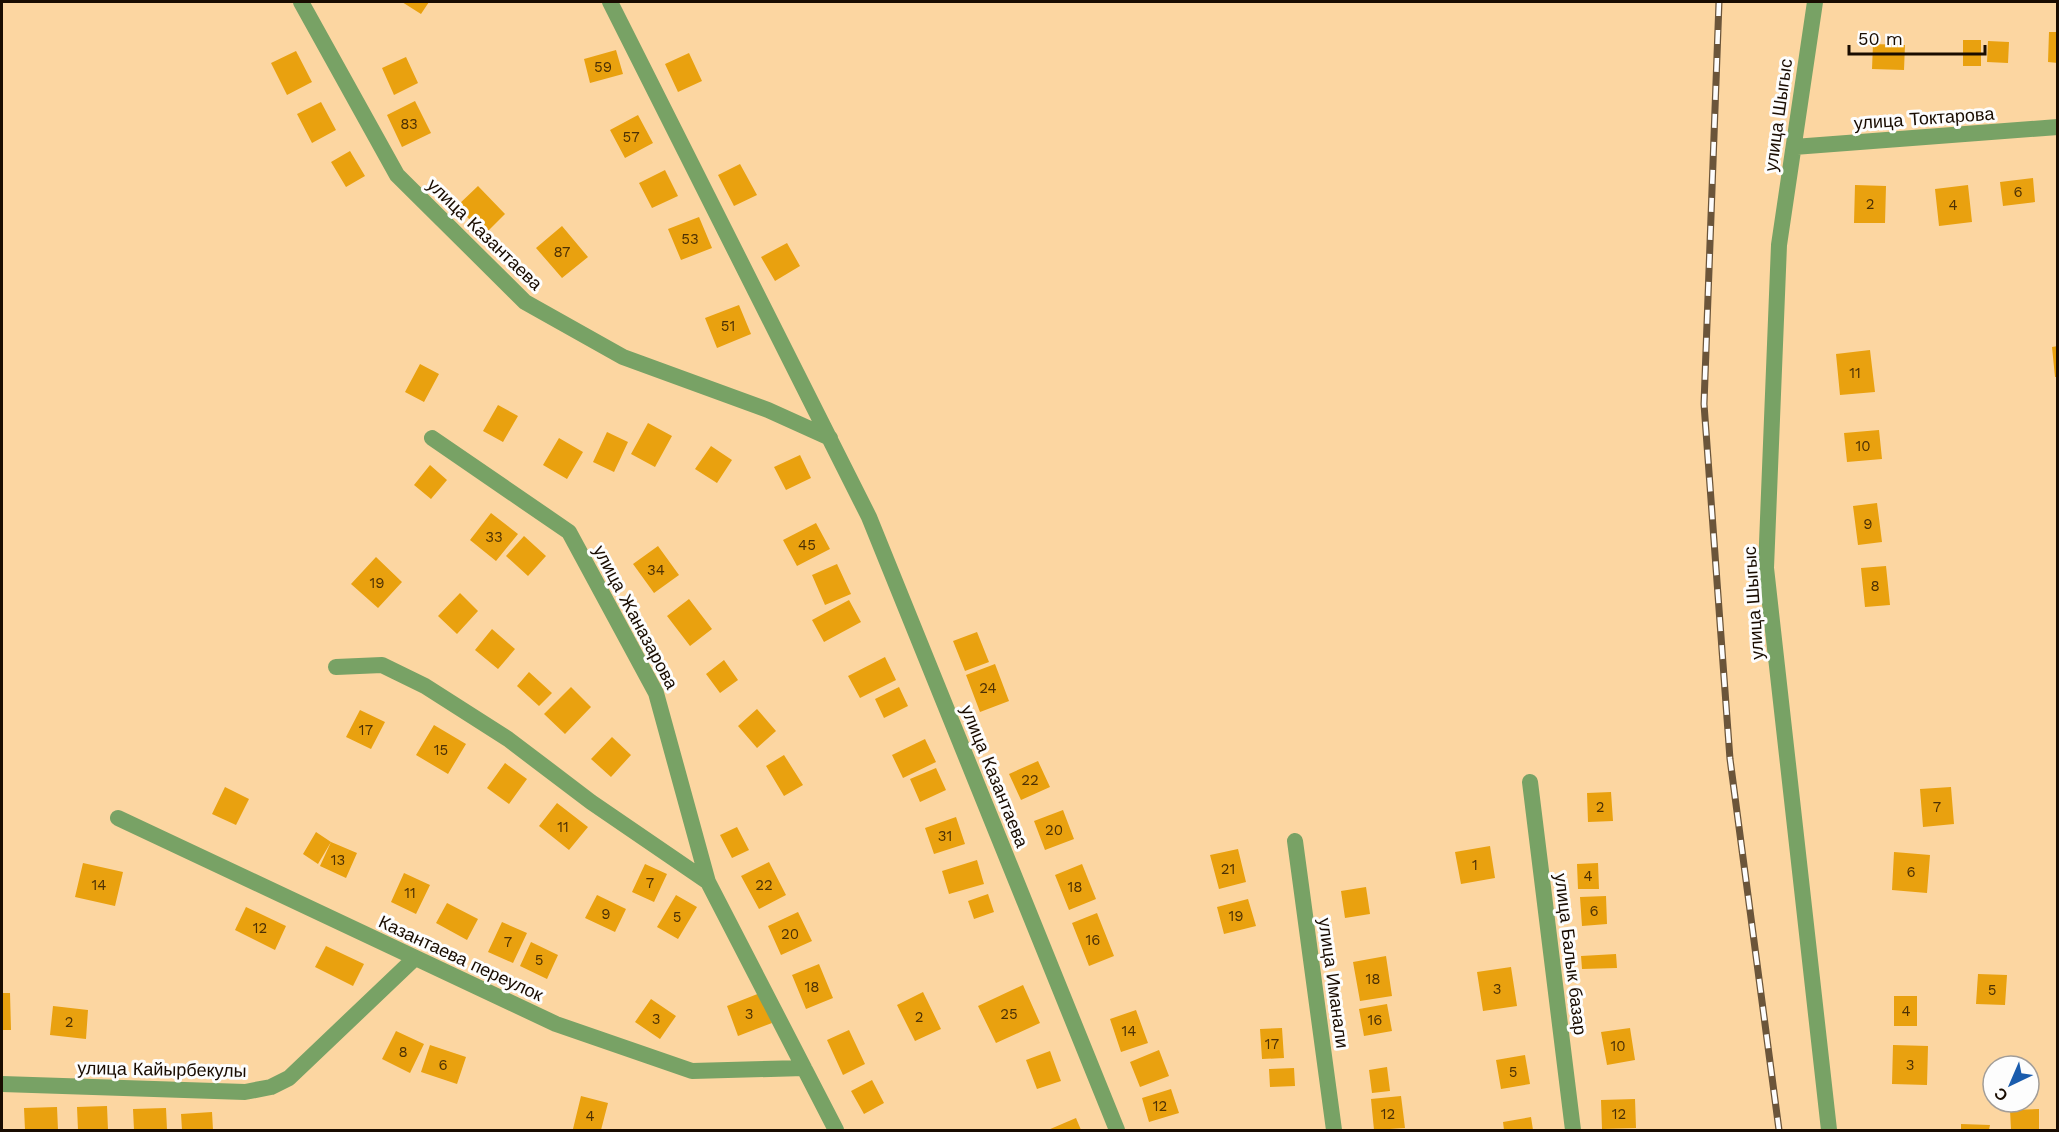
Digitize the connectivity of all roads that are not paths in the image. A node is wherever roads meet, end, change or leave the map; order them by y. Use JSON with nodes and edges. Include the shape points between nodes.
{"nodes":[{"id":1,"x":301,"y":2,"type":"edge"},
{"id":2,"x":610,"y":2,"type":"edge"},
{"id":3,"x":1815,"y":2,"type":"edge"},
{"id":4,"x":2058,"y":127,"type":"edge"},
{"id":5,"x":1794,"y":147,"type":"junction"},
{"id":6,"x":432,"y":438,"type":"dead end"},
{"id":7,"x":830,"y":438,"type":"junction"},
{"id":8,"x":336,"y":667,"type":"dead end"},
{"id":9,"x":1530,"y":782,"type":"dead end"},
{"id":10,"x":118,"y":818,"type":"dead end"},
{"id":11,"x":1295,"y":841,"type":"dead end"},
{"id":12,"x":708,"y":882,"type":"junction"},
{"id":13,"x":415,"y":958,"type":"junction"},
{"id":14,"x":804,"y":1068,"type":"junction"},
{"id":15,"x":2,"y":1084,"type":"edge"},
{"id":16,"x":836,"y":1131,"type":"edge"},
{"id":17,"x":1117,"y":1131,"type":"edge"},
{"id":18,"x":1334,"y":1131,"type":"edge"},
{"id":19,"x":1573,"y":1131,"type":"edge"},
{"id":20,"x":1829,"y":1131,"type":"edge"}],
"edges":[{"from":1,"to":7,"type":"street","name":"улица Казантаева","via":[[397,175],[525,302],[623,357],[768,410]]},
{"from":2,"to":7,"type":"street","name":"улица Казантаева"},
{"from":3,"to":5,"type":"street","name":"улица Шыгыс"},
{"from":4,"to":5,"type":"street","name":"улица Токтарова"},
{"from":5,"to":20,"type":"street","name":"улица Шыгыс","via":[[1779,245],[1766,568]]},
{"from":6,"to":12,"type":"street","name":"улица Жаназарова","via":[[569,532],[656,693]]},
{"from":7,"to":17,"type":"street","name":"улица Казантаева","via":[[869,517]]},
{"from":8,"to":12,"type":"street","name":"улица Жаназарова","via":[[382,665],[425,686],[508,739]]},
{"from":9,"to":19,"type":"street","name":"улица Балык базар"},
{"from":10,"to":13,"type":"street","name":"Казантаева переулок"},
{"from":11,"to":18,"type":"street","name":"улица Иманали"},
{"from":12,"to":14,"type":"street","name":"улица Жаназарова"},
{"from":13,"to":14,"type":"street","name":"Казантаева переулок","via":[[556,1024],[692,1071]]},
{"from":13,"to":15,"type":"street","name":"улица Кайырбекулы","via":[[289,1078],[271,1087],[245,1092]]},
{"from":14,"to":16,"type":"street","name":"улица Жаназарова"}]}
